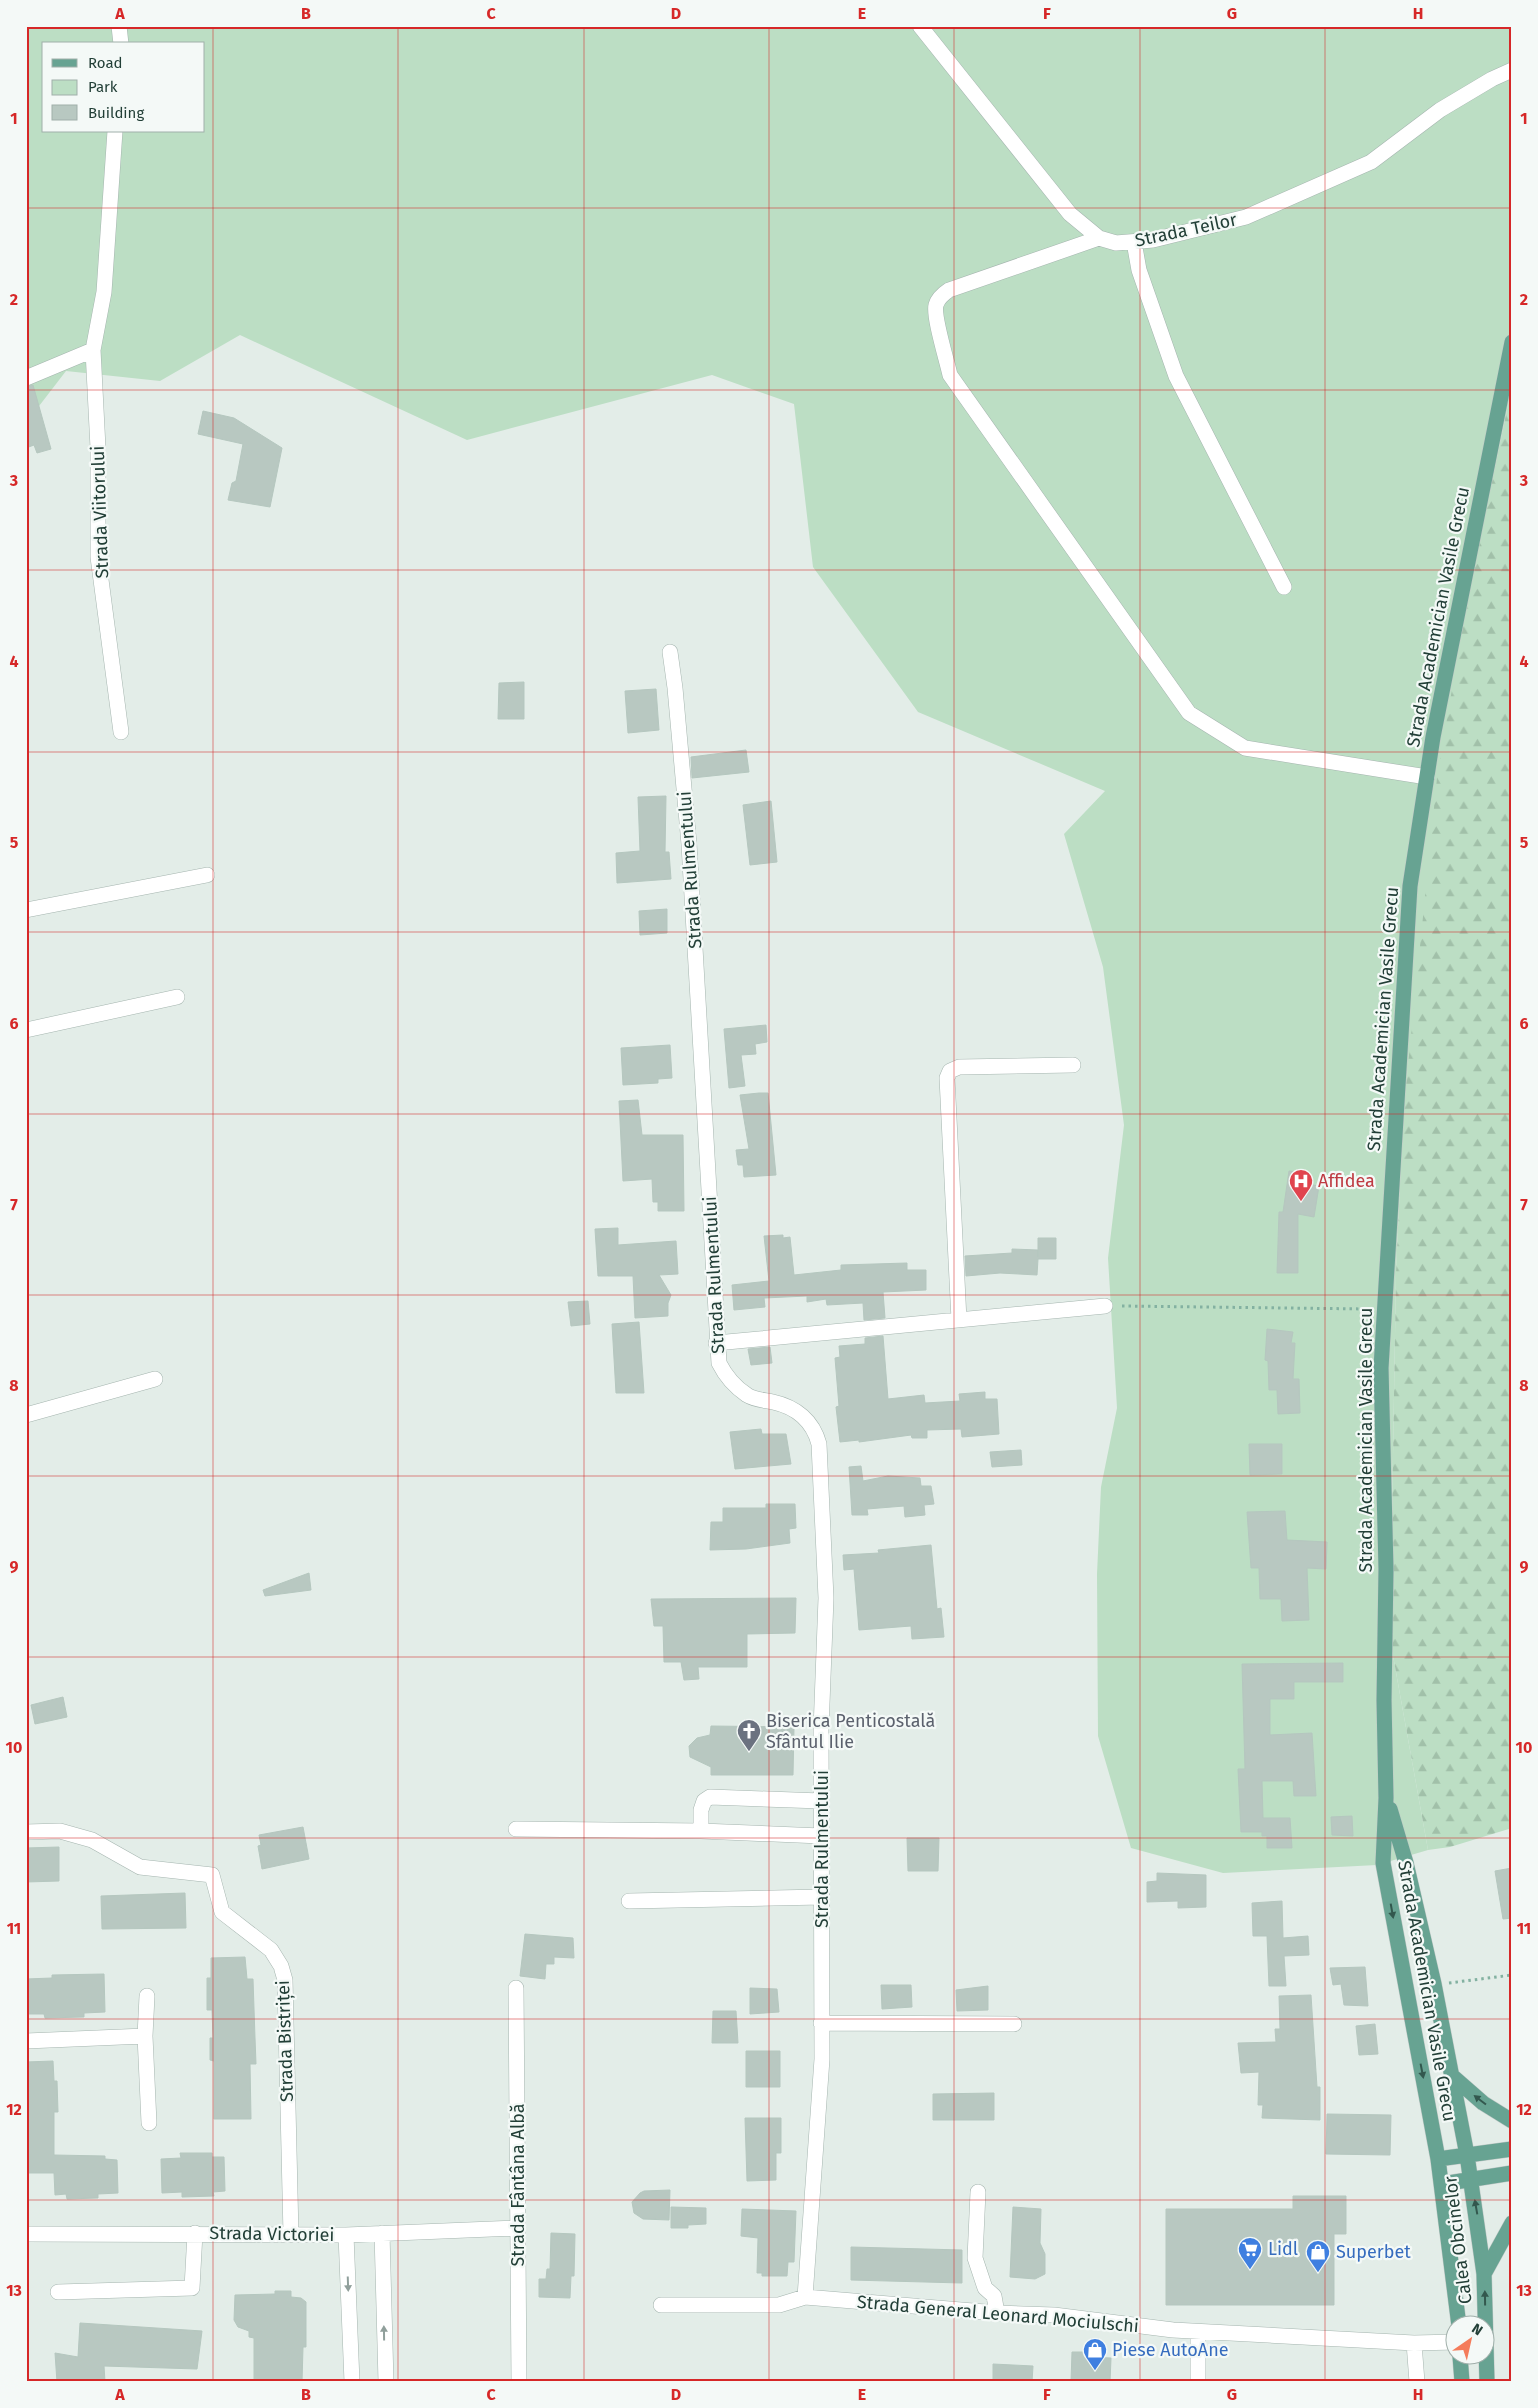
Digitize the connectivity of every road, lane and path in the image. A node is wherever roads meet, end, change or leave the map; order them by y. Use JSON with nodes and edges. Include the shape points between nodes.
{"nodes":[{"id":1,"x":119,"y":26,"type":"edge"},
{"id":2,"x":920,"y":26,"type":"edge"},
{"id":3,"x":121,"y":42,"type":"edge"},
{"id":4,"x":1512,"y":70,"type":"edge"},
{"id":5,"x":115,"y":132,"type":"edge"},
{"id":6,"x":1099,"y":238,"type":"junction"},
{"id":7,"x":1134,"y":242,"type":"junction"},
{"id":8,"x":1512,"y":342,"type":"edge"},
{"id":9,"x":93,"y":350,"type":"junction"},
{"id":10,"x":26,"y":378,"type":"edge"},
{"id":11,"x":1284,"y":587,"type":"dead end"},
{"id":12,"x":670,"y":652,"type":"dead end"},
{"id":13,"x":121,"y":732,"type":"dead end"},
{"id":14,"x":1427,"y":777,"type":"junction"},
{"id":15,"x":207,"y":875,"type":"dead end"},
{"id":16,"x":26,"y":910,"type":"edge"},
{"id":17,"x":177,"y":997,"type":"dead end"},
{"id":18,"x":26,"y":1030,"type":"edge"},
{"id":19,"x":1073,"y":1065,"type":"dead end"},
{"id":20,"x":1105,"y":1306,"type":"joint"},
{"id":21,"x":1384,"y":1309,"type":"junction"},
{"id":22,"x":959,"y":1320,"type":"junction"},
{"id":23,"x":716,"y":1343,"type":"junction"},
{"id":24,"x":155,"y":1379,"type":"dead end"},
{"id":25,"x":26,"y":1415,"type":"edge"},
{"id":26,"x":1386,"y":1798,"type":"junction"},
{"id":27,"x":821,"y":1800,"type":"junction"},
{"id":28,"x":516,"y":1829,"type":"dead end"},
{"id":29,"x":701,"y":1831,"type":"junction"},
{"id":30,"x":26,"y":1832,"type":"edge"},
{"id":31,"x":821,"y":1836,"type":"junction"},
{"id":32,"x":822,"y":1897,"type":"junction"},
{"id":33,"x":629,"y":1901,"type":"dead end"},
{"id":34,"x":1512,"y":1975,"type":"edge"},
{"id":35,"x":1434,"y":1984,"type":"junction"},
{"id":36,"x":516,"y":1988,"type":"dead end"},
{"id":37,"x":147,"y":1996,"type":"dead end"},
{"id":38,"x":821,"y":2023,"type":"junction"},
{"id":39,"x":1014,"y":2024,"type":"dead end"},
{"id":40,"x":145,"y":2036,"type":"junction"},
{"id":41,"x":26,"y":2041,"type":"edge"},
{"id":42,"x":1451,"y":2075,"type":"junction"},
{"id":43,"x":1512,"y":2121,"type":"edge"},
{"id":44,"x":148,"y":2123,"type":"dead end"},
{"id":45,"x":1512,"y":2148,"type":"edge"},
{"id":46,"x":1467,"y":2155,"type":"junction"},
{"id":47,"x":1438,"y":2159,"type":"junction"},
{"id":48,"x":1512,"y":2173,"type":"edge"},
{"id":49,"x":1471,"y":2180,"type":"junction"},
{"id":50,"x":1442,"y":2184,"type":"junction"},
{"id":51,"x":978,"y":2192,"type":"dead end"},
{"id":52,"x":1512,"y":2223,"type":"edge"},
{"id":53,"x":518,"y":2228,"type":"junction"},
{"id":54,"x":195,"y":2233,"type":"junction"},
{"id":55,"x":382,"y":2233,"type":"junction"},
{"id":56,"x":26,"y":2234,"type":"edge"},
{"id":57,"x":291,"y":2235,"type":"junction"},
{"id":58,"x":346,"y":2235,"type":"junction"},
{"id":59,"x":1484,"y":2274,"type":"junction"},
{"id":60,"x":58,"y":2292,"type":"dead end"},
{"id":61,"x":805,"y":2298,"type":"junction"},
{"id":62,"x":660,"y":2305,"type":"dead end"},
{"id":63,"x":997,"y":2313,"type":"junction"},
{"id":64,"x":1458,"y":2316,"type":"edge"},
{"id":65,"x":1198,"y":2332,"type":"junction"},
{"id":66,"x":1446,"y":2342,"type":"edge"},
{"id":67,"x":1414,"y":2343,"type":"junction"},
{"id":68,"x":1461,"y":2366,"type":"edge"},
{"id":69,"x":352,"y":2382,"type":"edge"},
{"id":70,"x":386,"y":2382,"type":"edge"},
{"id":71,"x":519,"y":2382,"type":"edge"},
{"id":72,"x":1198,"y":2382,"type":"edge"},
{"id":73,"x":1417,"y":2382,"type":"edge"},
{"id":74,"x":1462,"y":2382,"type":"edge"},
{"id":75,"x":1487,"y":2382,"type":"edge"}],
"edges":[{"from":1,"to":3,"type":"street"},
{"from":2,"to":6,"type":"street","name":"Strada Teilor","via":[[1070,214]]},
{"from":4,"to":7,"type":"street","name":"Strada Teilor","via":[[1440,110],[1371,162],[1246,218]]},
{"from":5,"to":9,"type":"street","name":"Strada Viitorului","via":[[104,292]]},
{"from":6,"to":7,"type":"street","name":"Strada Teilor","via":[[1116,243]]},
{"from":6,"to":14,"type":"street","via":[[942,294],[935,311],[950,375],[1189,713],[1245,748]]},
{"from":7,"to":11,"type":"street","via":[[1138,270],[1176,376]]},
{"from":8,"to":14,"type":"main road","name":"Strada Academician Vasile Grecu"},
{"from":9,"to":10,"type":"street"},
{"from":9,"to":13,"type":"street","name":"Strada Viitorului","via":[[98,448],[98,557]]},
{"from":12,"to":23,"type":"street","name":"Strada Rulmentului","via":[[689,844]]},
{"from":14,"to":21,"type":"main road","name":"Strada Academician Vasile Grecu","via":[[1410,886]]},
{"from":15,"to":16,"type":"street"},
{"from":17,"to":18,"type":"street"},
{"from":19,"to":22,"type":"street","via":[[959,1067],[950,1071],[946,1078]]},
{"from":20,"to":21,"type":"path"},
{"from":20,"to":22,"type":"street"},
{"from":21,"to":26,"type":"main road","name":"Strada Academician Vasile Grecu","via":[[1381,1368],[1386,1569]]},
{"from":22,"to":23,"type":"street"},
{"from":23,"to":27,"type":"street","name":"Strada Rulmentului","via":[[719,1363],[734,1383],[746,1394],[781,1405],[804,1417],[812,1425],[819,1444],[826,1598]]},
{"from":24,"to":25,"type":"street"},
{"from":26,"to":35,"type":"main road","name":"Strada Academician Vasile Grecu","via":[[1406,1863]]},
{"from":26,"to":47,"type":"main road","name":"Strada Academician Vasile Grecu","one_way":true,"via":[[1383,1863]]},
{"from":27,"to":29,"type":"street","via":[[710,1797],[704,1801],[701,1810]]},
{"from":27,"to":31,"type":"street","name":"Strada Rulmentului"},
{"from":28,"to":29,"type":"street"},
{"from":29,"to":31,"type":"street"},
{"from":30,"to":57,"type":"street","name":"Strada Bistriței","via":[[60,1831],[92,1840],[140,1867],[212,1875],[222,1912],[271,1950],[285,1980]]},
{"from":31,"to":32,"type":"street","name":"Strada Rulmentului"},
{"from":32,"to":33,"type":"street"},
{"from":32,"to":38,"type":"street","name":"Strada Rulmentului"},
{"from":34,"to":35,"type":"path"},
{"from":35,"to":42,"type":"main road","name":"Strada Academician Vasile Grecu"},
{"from":36,"to":53,"type":"street","name":"Strada Fântâna Albă"},
{"from":37,"to":40,"type":"street"},
{"from":38,"to":39,"type":"street"},
{"from":38,"to":61,"type":"street","name":"Strada Rulmentului","via":[[822,2059]]},
{"from":40,"to":41,"type":"street"},
{"from":40,"to":44,"type":"street"},
{"from":43,"to":42,"type":"main road","one_way":true,"via":[[1483,2103]]},
{"from":42,"to":46,"type":"main road","name":"Strada Academician Vasile Grecu"},
{"from":45,"to":46,"type":"main road"},
{"from":46,"to":47,"type":"main road"},
{"from":46,"to":49,"type":"main road","name":"Calea Obcinelor"},
{"from":47,"to":50,"type":"main road","name":"Calea Obcinelor"},
{"from":48,"to":49,"type":"main road"},
{"from":49,"to":50,"type":"main road"},
{"from":59,"to":49,"type":"main road","name":"Calea Obcinelor","one_way":true},
{"from":50,"to":64,"type":"main road","name":"Calea Obcinelor"},
{"from":51,"to":63,"type":"street","via":[[976,2258],[985,2288],[994,2296]]},
{"from":52,"to":59,"type":"main road"},
{"from":53,"to":55,"type":"street","name":"Strada Victoriei"},
{"from":53,"to":71,"type":"street","name":"Strada Fântâna Albă"},
{"from":54,"to":56,"type":"street","name":"Strada Victoriei"},
{"from":54,"to":57,"type":"street","name":"Strada Victoriei"},
{"from":54,"to":60,"type":"street","via":[[192,2288]]},
{"from":55,"to":58,"type":"street","name":"Strada Victoriei"},
{"from":70,"to":55,"type":"street","one_way":true},
{"from":57,"to":58,"type":"street","name":"Strada Victoriei"},
{"from":58,"to":69,"type":"street","one_way":true},
{"from":75,"to":59,"type":"main road","name":"Calea Obcinelor","one_way":true},
{"from":61,"to":62,"type":"street","name":"Strada General Leonard Mociulschi","via":[[779,2305]]},
{"from":61,"to":63,"type":"street","name":"Strada General Leonard Mociulschi"},
{"from":63,"to":65,"type":"street","name":"Strada General Leonard Mociulschi","via":[[1054,2315]]},
{"from":65,"to":67,"type":"street","name":"Strada General Leonard Mociulschi"},
{"from":65,"to":72,"type":"street"},
{"from":66,"to":67,"type":"street","name":"Strada General Leonard Mociulschi"},
{"from":67,"to":73,"type":"street"},
{"from":68,"to":74,"type":"main road"}]}
